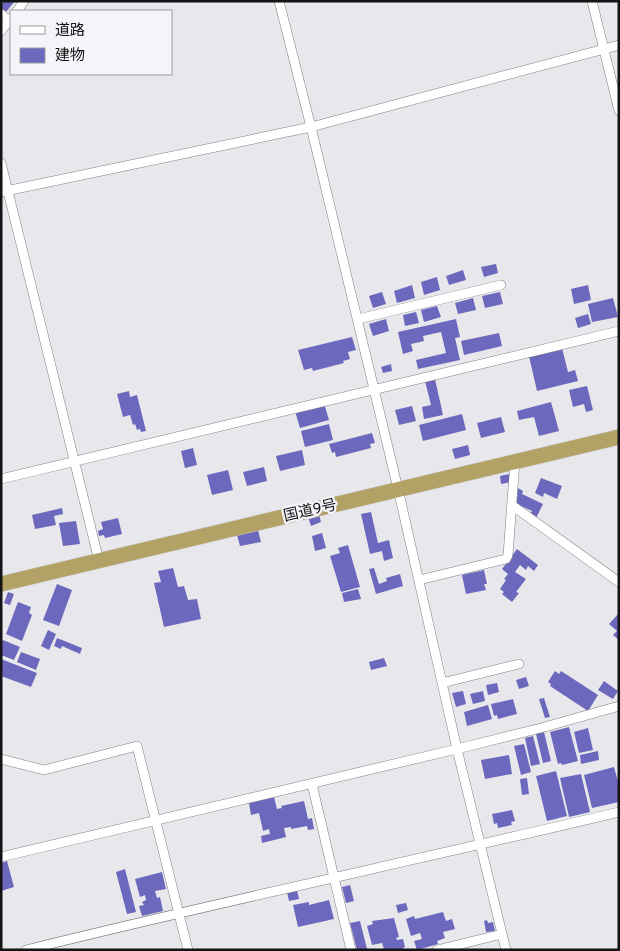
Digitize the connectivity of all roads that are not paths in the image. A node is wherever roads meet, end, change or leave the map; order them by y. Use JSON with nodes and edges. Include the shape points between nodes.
{"nodes":[{"id":1,"x":279,"y":1,"type":"edge"},
{"id":2,"x":592,"y":1,"type":"edge"},
{"id":3,"x":1,"y":14,"type":"edge"},
{"id":4,"x":10,"y":19,"type":"edge"},
{"id":5,"x":1,"y":31,"type":"edge"},
{"id":6,"x":619,"y":45,"type":"edge"},
{"id":7,"x":604,"y":49,"type":"junction"},
{"id":8,"x":619,"y":111,"type":"edge"},
{"id":9,"x":311,"y":127,"type":"junction"},
{"id":10,"x":1,"y":163,"type":"edge"},
{"id":11,"x":4,"y":191,"type":"edge"},
{"id":12,"x":501,"y":285,"type":"dead end"},
{"id":13,"x":358,"y":319,"type":"junction"},
{"id":14,"x":619,"y":331,"type":"edge"},
{"id":15,"x":374,"y":389,"type":"junction"},
{"id":16,"x":619,"y":436,"type":"edge"},
{"id":17,"x":76,"y":461,"type":"junction"},
{"id":18,"x":515,"y":461,"type":"junction"},
{"id":19,"x":1,"y":479,"type":"edge"},
{"id":20,"x":398,"y":489,"type":"junction"},
{"id":21,"x":512,"y":506,"type":"junction"},
{"id":22,"x":99,"y":561,"type":"junction"},
{"id":23,"x":419,"y":580,"type":"junction"},
{"id":24,"x":619,"y":582,"type":"edge"},
{"id":25,"x":1,"y":584,"type":"edge"},
{"id":26,"x":519,"y":664,"type":"dead end"},
{"id":27,"x":442,"y":683,"type":"junction"},
{"id":28,"x":618,"y":708,"type":"edge"},
{"id":29,"x":457,"y":749,"type":"junction"},
{"id":30,"x":1,"y":759,"type":"edge"},
{"id":31,"x":312,"y":784,"type":"junction"},
{"id":32,"x":619,"y":812,"type":"edge"},
{"id":33,"x":156,"y":819,"type":"junction"},
{"id":34,"x":481,"y":845,"type":"junction"},
{"id":35,"x":1,"y":857,"type":"edge"},
{"id":36,"x":334,"y":878,"type":"junction"},
{"id":37,"x":179,"y":912,"type":"junction"},
{"id":38,"x":502,"y":934,"type":"junction"},
{"id":39,"x":26,"y":950,"type":"edge"},
{"id":40,"x":188,"y":950,"type":"edge"},
{"id":41,"x":351,"y":950,"type":"edge"},
{"id":42,"x":437,"y":950,"type":"edge"},
{"id":43,"x":506,"y":950,"type":"edge"}],
"edges":[{"from":1,"to":9,"type":"street"},
{"from":2,"to":7,"type":"street"},
{"from":3,"to":4,"type":"street"},
{"from":4,"to":5,"type":"street"},
{"from":6,"to":7,"type":"street"},
{"from":7,"to":8,"type":"street"},
{"from":7,"to":9,"type":"street"},
{"from":9,"to":11,"type":"street"},
{"from":9,"to":13,"type":"street"},
{"from":10,"to":11,"type":"street"},
{"from":11,"to":17,"type":"street"},
{"from":12,"to":13,"type":"street"},
{"from":13,"to":15,"type":"street"},
{"from":14,"to":15,"type":"street"},
{"from":15,"to":17,"type":"street"},
{"from":15,"to":20,"type":"street"},
{"from":16,"to":18,"type":"highway","name":"国道9号"},
{"from":17,"to":19,"type":"street"},
{"from":17,"to":22,"type":"street"},
{"from":18,"to":20,"type":"highway","name":"国道9号"},
{"from":18,"to":21,"type":"street"},
{"from":20,"to":22,"type":"highway","name":"国道9号"},
{"from":20,"to":23,"type":"street"},
{"from":21,"to":23,"type":"street","via":[[506,559]]},
{"from":21,"to":24,"type":"street"},
{"from":22,"to":25,"type":"highway","name":"国道9号"},
{"from":23,"to":27,"type":"street"},
{"from":26,"to":27,"type":"street"},
{"from":27,"to":29,"type":"street"},
{"from":28,"to":29,"type":"street"},
{"from":29,"to":31,"type":"street"},
{"from":29,"to":34,"type":"street"},
{"from":30,"to":33,"type":"street","via":[[44,770],[138,746]]},
{"from":31,"to":33,"type":"street"},
{"from":31,"to":36,"type":"street"},
{"from":32,"to":34,"type":"street"},
{"from":33,"to":35,"type":"street"},
{"from":33,"to":37,"type":"street"},
{"from":34,"to":36,"type":"street"},
{"from":34,"to":38,"type":"street"},
{"from":36,"to":37,"type":"street"},
{"from":36,"to":41,"type":"street"},
{"from":37,"to":39,"type":"street"},
{"from":37,"to":40,"type":"street"},
{"from":38,"to":42,"type":"street"},
{"from":38,"to":43,"type":"street"}]}
